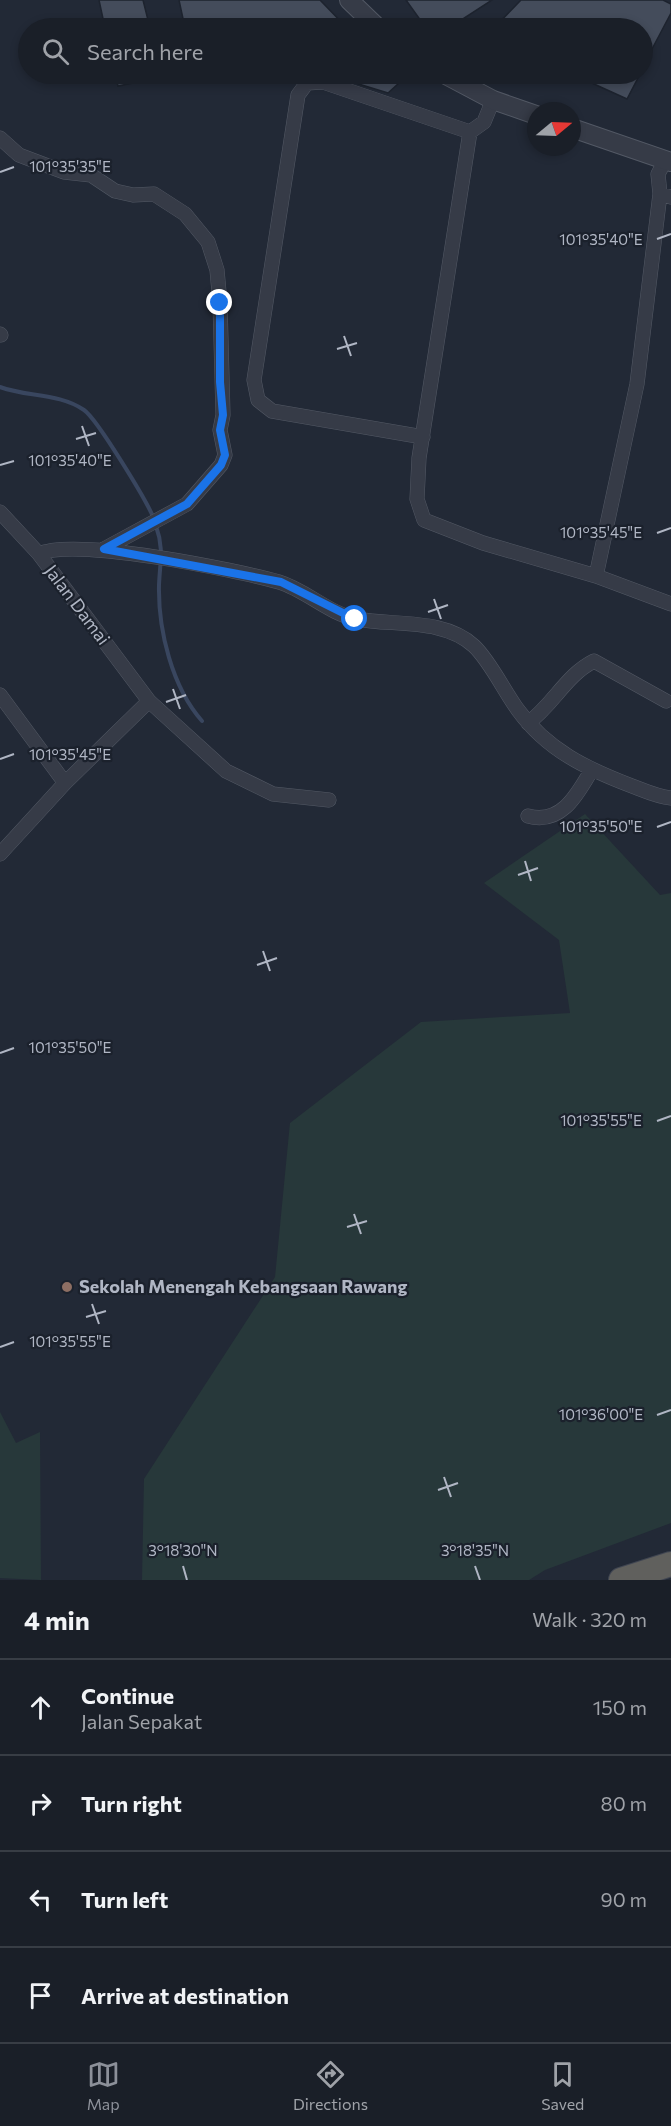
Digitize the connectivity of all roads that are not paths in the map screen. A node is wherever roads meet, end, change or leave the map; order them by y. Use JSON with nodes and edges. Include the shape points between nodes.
{"nodes":[{"id":1,"x":349,"y":0,"type":"edge"},
{"id":2,"x":368,"y":18,"type":"edge"},
{"id":3,"x":306,"y":84,"type":"edge"},
{"id":4,"x":329,"y":84,"type":"edge"},
{"id":5,"x":463,"y":84,"type":"edge"},
{"id":6,"x":493,"y":100,"type":"junction"},
{"id":7,"x":527,"y":112,"type":"edge"},
{"id":8,"x":581,"y":131,"type":"edge"},
{"id":9,"x":470,"y":132,"type":"junction"},
{"id":10,"x":0,"y":138,"type":"edge"},
{"id":11,"x":668,"y":161,"type":"edge"},
{"id":12,"x":665,"y":196,"type":"edge"},
{"id":13,"x":423,"y":437,"type":"junction"},
{"id":14,"x":0,"y":512,"type":"edge"},
{"id":15,"x":104,"y":549,"type":"junction"},
{"id":16,"x":39,"y":554,"type":"junction"},
{"id":17,"x":596,"y":576,"type":"junction"},
{"id":18,"x":671,"y":604,"type":"edge"},
{"id":19,"x":0,"y":695,"type":"edge"},
{"id":20,"x":149,"y":701,"type":"junction"},
{"id":21,"x":666,"y":701,"type":"dead end"},
{"id":22,"x":528,"y":723,"type":"junction"},
{"id":23,"x":591,"y":771,"type":"junction"},
{"id":24,"x":65,"y":783,"type":"junction"},
{"id":25,"x":671,"y":798,"type":"edge"},
{"id":26,"x":329,"y":800,"type":"dead end"},
{"id":27,"x":528,"y":816,"type":"dead end"},
{"id":28,"x":0,"y":854,"type":"edge"},
{"id":29,"x":671,"y":1564,"type":"edge"},
{"id":30,"x":621,"y":1580,"type":"edge"}],
"edges":[{"from":1,"to":2,"type":"street"},
{"from":3,"to":13,"type":"street","via":[[298,95],[254,380],[258,400],[272,411]]},
{"from":4,"to":9,"type":"street"},
{"from":5,"to":6,"type":"street"},
{"from":6,"to":7,"type":"street"},
{"from":6,"to":9,"type":"street","via":[[484,122]]},
{"from":8,"to":11,"type":"street"},
{"from":9,"to":13,"type":"street"},
{"from":10,"to":15,"type":"street","via":[[19,155],[64,172],[91,175],[114,191],[154,195],[185,214],[208,242],[217,270],[223,415],[220,430],[225,455],[221,465],[187,504]]},
{"from":11,"to":12,"type":"street","via":[[658,174]]},
{"from":12,"to":17,"type":"street","via":[[637,384]]},
{"from":13,"to":17,"type":"street","via":[[417,499],[424,520],[483,543]]},
{"from":14,"to":16,"type":"street","name":"Jalan Damai"},
{"from":15,"to":16,"type":"street","via":[[50,549]]},
{"from":15,"to":22,"type":"street","via":[[281,582],[355,619],[454,633],[474,647]]},
{"from":16,"to":20,"type":"street","name":"Jalan Damai"},
{"from":17,"to":18,"type":"street"},
{"from":19,"to":24,"type":"street"},
{"from":20,"to":24,"type":"street"},
{"from":20,"to":26,"type":"street","name":"Jalan Damai","via":[[226,771],[273,794]]},
{"from":21,"to":22,"type":"street","via":[[594,662],[581,668]]},
{"from":22,"to":23,"type":"street","via":[[555,748]]},
{"from":23,"to":25,"type":"street"},
{"from":23,"to":27,"type":"street","via":[[576,796],[560,811],[541,820]]},
{"from":24,"to":28,"type":"street"},
{"from":29,"to":30,"type":"highway"}]}
